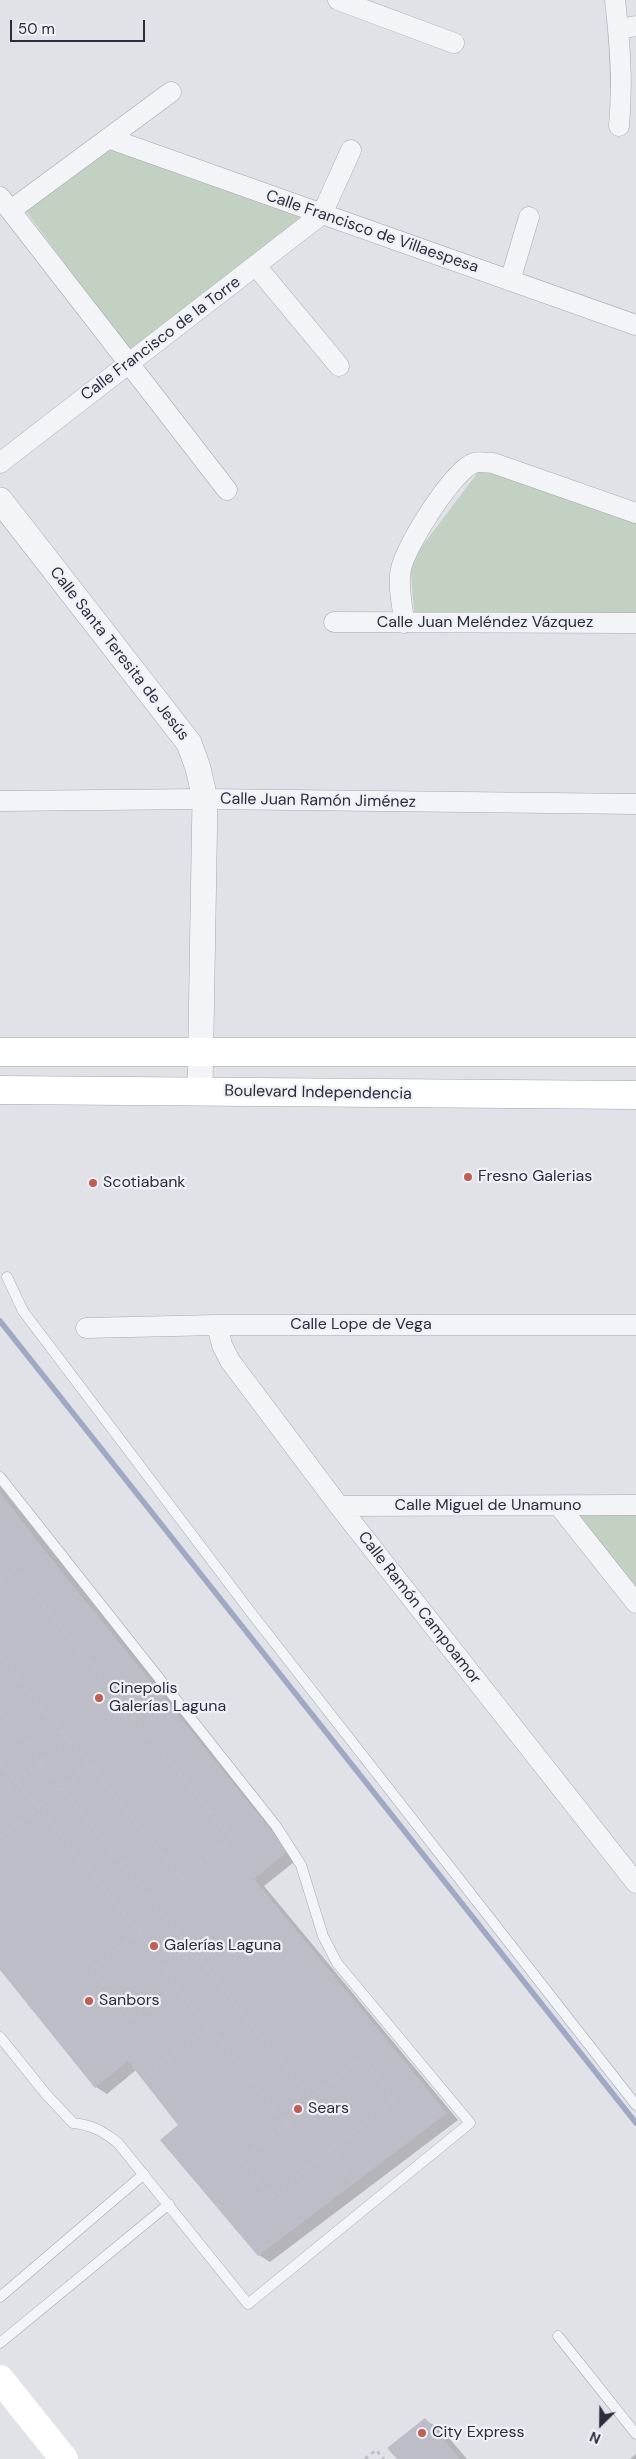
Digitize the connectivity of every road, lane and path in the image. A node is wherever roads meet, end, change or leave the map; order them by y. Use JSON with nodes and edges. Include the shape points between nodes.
{"nodes":[{"id":1,"x":338,"y":0,"type":"edge"},
{"id":2,"x":615,"y":0,"type":"edge"},
{"id":3,"x":627,"y":28,"type":"edge"},
{"id":4,"x":454,"y":43,"type":"dead end"},
{"id":5,"x":171,"y":92,"type":"dead end"},
{"id":6,"x":619,"y":126,"type":"dead end"},
{"id":7,"x":108,"y":138,"type":"junction"},
{"id":8,"x":350,"y":150,"type":"dead end"},
{"id":9,"x":5,"y":203,"type":"edge"},
{"id":10,"x":322,"y":214,"type":"junction"},
{"id":11,"x":529,"y":217,"type":"dead end"},
{"id":12,"x":256,"y":266,"type":"junction"},
{"id":13,"x":510,"y":281,"type":"junction"},
{"id":14,"x":636,"y":325,"type":"edge"},
{"id":15,"x":128,"y":364,"type":"junction"},
{"id":16,"x":339,"y":366,"type":"dead end"},
{"id":17,"x":0,"y":463,"type":"edge"},
{"id":18,"x":227,"y":490,"type":"dead end"},
{"id":19,"x":0,"y":500,"type":"edge"},
{"id":20,"x":636,"y":513,"type":"edge"},
{"id":21,"x":334,"y":622,"type":"dead end"},
{"id":22,"x":404,"y":622,"type":"junction"},
{"id":23,"x":636,"y":623,"type":"edge"},
{"id":24,"x":205,"y":800,"type":"junction"},
{"id":25,"x":0,"y":801,"type":"edge"},
{"id":26,"x":636,"y":804,"type":"edge"},
{"id":27,"x":201,"y":1050,"type":"junction"},
{"id":28,"x":0,"y":1052,"type":"edge"},
{"id":29,"x":636,"y":1052,"type":"edge"},
{"id":30,"x":636,"y":1076,"type":"edge"},
{"id":31,"x":0,"y":1090,"type":"edge"},
{"id":32,"x":200,"y":1091,"type":"junction"},
{"id":33,"x":525,"y":1095,"type":"junction"},
{"id":34,"x":636,"y":1095,"type":"edge"},
{"id":35,"x":7,"y":1277,"type":"dead end"},
{"id":36,"x":217,"y":1325,"type":"junction"},
{"id":37,"x":636,"y":1325,"type":"edge"},
{"id":38,"x":86,"y":1328,"type":"dead end"},
{"id":39,"x":0,"y":1478,"type":"edge"},
{"id":40,"x":636,"y":1505,"type":"edge"},
{"id":41,"x":339,"y":1506,"type":"junction"},
{"id":42,"x":559,"y":1506,"type":"junction"},
{"id":43,"x":0,"y":1580,"type":"edge"},
{"id":44,"x":636,"y":1603,"type":"edge"},
{"id":45,"x":0,"y":1656,"type":"edge"},
{"id":46,"x":0,"y":1711,"type":"edge"},
{"id":47,"x":69,"y":1741,"type":"junction"},
{"id":48,"x":0,"y":1762,"type":"edge"},
{"id":49,"x":42,"y":1763,"type":"junction"},
{"id":50,"x":90,"y":1765,"type":"junction"},
{"id":51,"x":16,"y":1782,"type":"junction"},
{"id":52,"x":61,"y":1788,"type":"junction"},
{"id":53,"x":0,"y":1795,"type":"edge"},
{"id":54,"x":38,"y":1808,"type":"junction"},
{"id":55,"x":0,"y":1838,"type":"edge"},
{"id":56,"x":636,"y":1883,"type":"edge"},
{"id":57,"x":139,"y":1932,"type":"junction"},
{"id":58,"x":175,"y":1986,"type":"junction"},
{"id":59,"x":208,"y":2026,"type":"junction"},
{"id":60,"x":0,"y":2037,"type":"edge"},
{"id":61,"x":142,"y":2079,"type":"dead end"},
{"id":62,"x":311,"y":2098,"type":"junction"},
{"id":63,"x":636,"y":2105,"type":"edge"},
{"id":64,"x":287,"y":2124,"type":"junction"},
{"id":65,"x":330,"y":2150,"type":"junction"},
{"id":66,"x":144,"y":2174,"type":"junction"},
{"id":67,"x":354,"y":2183,"type":"dead end"},
{"id":68,"x":169,"y":2204,"type":"junction"},
{"id":69,"x":0,"y":2298,"type":"edge"},
{"id":70,"x":558,"y":2336,"type":"dead end"},
{"id":71,"x":0,"y":2343,"type":"edge"},
{"id":72,"x":0,"y":2379,"type":"edge"},
{"id":73,"x":636,"y":2434,"type":"edge"},
{"id":74,"x":64,"y":2459,"type":"edge"},
{"id":75,"x":364,"y":2459,"type":"edge"},
{"id":76,"x":384,"y":2459,"type":"edge"}],
"edges":[{"from":1,"to":4,"type":"street"},
{"from":2,"to":3,"type":"street"},
{"from":3,"to":6,"type":"street"},
{"from":5,"to":7,"type":"street"},
{"from":7,"to":9,"type":"street"},
{"from":7,"to":10,"type":"street","name":"Calle Francisco de Villaespesa"},
{"from":8,"to":10,"type":"street"},
{"from":9,"to":15,"type":"street"},
{"from":10,"to":12,"type":"street","name":"Calle Francisco de la Torre"},
{"from":10,"to":13,"type":"street","name":"Calle Francisco de Villaespesa"},
{"from":11,"to":13,"type":"street"},
{"from":12,"to":15,"type":"street","name":"Calle Francisco de la Torre"},
{"from":12,"to":16,"type":"street"},
{"from":13,"to":14,"type":"street","name":"Calle Francisco de Villaespesa"},
{"from":15,"to":17,"type":"street","name":"Calle Francisco de la Torre"},
{"from":15,"to":18,"type":"street"},
{"from":19,"to":24,"type":"street","name":"Calle Santa Teresita de Jesús","via":[[189,743]]},
{"from":20,"to":22,"type":"street","via":[[493,463],[475,462],[459,473],[415,534],[404,555],[400,572]]},
{"from":21,"to":22,"type":"street","name":"Calle Juan Meléndez Vázquez"},
{"from":22,"to":23,"type":"street","name":"Calle Juan Meléndez Vázquez"},
{"from":24,"to":25,"type":"street","name":"Calle Juan Ramón Jiménez"},
{"from":24,"to":26,"type":"street","name":"Calle Juan Ramón Jiménez"},
{"from":24,"to":27,"type":"street","name":"Calle Santa Teresita de Jesús"},
{"from":27,"to":28,"type":"main road"},
{"from":27,"to":29,"type":"main road"},
{"from":27,"to":32,"type":"street","name":"Calle Santa Teresita de Jesús"},
{"from":30,"to":33,"type":"main road","via":[[559,1085]]},
{"from":31,"to":32,"type":"main road","name":"Boulevard Independencia"},
{"from":32,"to":33,"type":"main road","name":"Boulevard Independencia"},
{"from":33,"to":34,"type":"main road","name":"Boulevard Independencia"},
{"from":35,"to":63,"type":"lane","via":[[23,1311],[237,1595]]},
{"from":36,"to":37,"type":"street","name":"Calle Lope de Vega"},
{"from":36,"to":38,"type":"street","name":"Calle Lope de Vega"},
{"from":36,"to":41,"type":"street","name":"Calle Ramón Campoamor","via":[[222,1346],[230,1360]]},
{"from":39,"to":68,"type":"lane","via":[[276,1826],[301,1865],[323,1936],[337,1963],[470,2123],[248,2304]]},
{"from":40,"to":42,"type":"street","name":"Calle Miguel de Unamuno"},
{"from":41,"to":42,"type":"street","name":"Calle Miguel de Unamuno"},
{"from":41,"to":56,"type":"street","name":"Calle Ramón Campoamor"},
{"from":42,"to":44,"type":"street"},
{"from":43,"to":50,"type":"path","via":[[14,1569],[231,1838],[181,1878]]},
{"from":45,"to":47,"type":"path"},
{"from":46,"to":49,"type":"path"},
{"from":47,"to":49,"type":"path"},
{"from":47,"to":50,"type":"path"},
{"from":48,"to":51,"type":"path"},
{"from":49,"to":51,"type":"path"},
{"from":49,"to":52,"type":"path"},
{"from":50,"to":52,"type":"path"},
{"from":51,"to":53,"type":"path"},
{"from":51,"to":54,"type":"path"},
{"from":52,"to":54,"type":"path"},
{"from":52,"to":62,"type":"path"},
{"from":54,"to":55,"type":"path"},
{"from":54,"to":57,"type":"path"},
{"from":57,"to":58,"type":"path"},
{"from":57,"to":58,"type":"path","via":[[92,1970],[132,2020]]},
{"from":58,"to":59,"type":"path"},
{"from":59,"to":61,"type":"path"},
{"from":59,"to":64,"type":"path"},
{"from":60,"to":66,"type":"lane","via":[[73,2123],[88,2124],[102,2130],[118,2143]]},
{"from":62,"to":64,"type":"path"},
{"from":62,"to":65,"type":"path","via":[[362,2058],[395,2099]]},
{"from":64,"to":65,"type":"path","via":[[242,2160],[272,2197]]},
{"from":65,"to":67,"type":"path"},
{"from":66,"to":68,"type":"lane"},
{"from":66,"to":69,"type":"lane"},
{"from":68,"to":71,"type":"lane"},
{"from":70,"to":73,"type":"lane"},
{"from":72,"to":74,"type":"main road"},
{"from":75,"to":76,"type":"path","via":[[376,2450]]}]}
